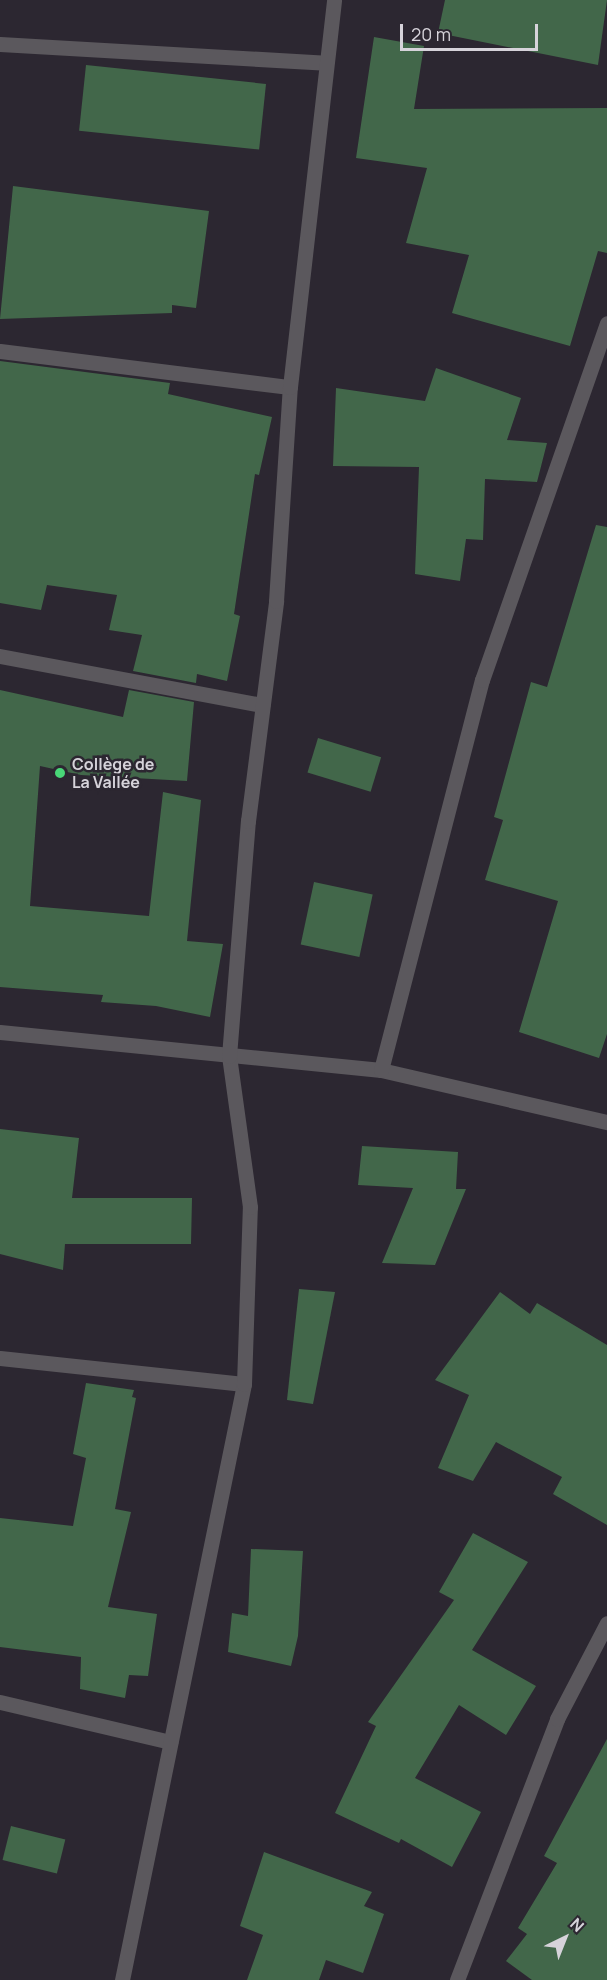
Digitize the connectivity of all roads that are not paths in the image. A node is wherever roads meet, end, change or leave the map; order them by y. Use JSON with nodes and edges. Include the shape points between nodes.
{"nodes":[{"id":1,"x":334,"y":0,"type":"edge"},
{"id":2,"x":0,"y":44,"type":"edge"},
{"id":3,"x":326,"y":63,"type":"junction"},
{"id":4,"x":607,"y":323,"type":"edge"},
{"id":5,"x":0,"y":351,"type":"edge"},
{"id":6,"x":290,"y":387,"type":"junction"},
{"id":7,"x":0,"y":656,"type":"edge"},
{"id":8,"x":262,"y":705,"type":"junction"},
{"id":9,"x":0,"y":1032,"type":"edge"},
{"id":10,"x":230,"y":1056,"type":"junction"},
{"id":11,"x":381,"y":1070,"type":"junction"},
{"id":12,"x":607,"y":1122,"type":"edge"},
{"id":13,"x":0,"y":1358,"type":"edge"},
{"id":14,"x":244,"y":1384,"type":"junction"},
{"id":15,"x":607,"y":1623,"type":"edge"},
{"id":16,"x":0,"y":1702,"type":"edge"},
{"id":17,"x":170,"y":1742,"type":"junction"},
{"id":18,"x":122,"y":1980,"type":"edge"},
{"id":19,"x":457,"y":1980,"type":"edge"}],
"edges":[{"from":1,"to":3,"type":"street"},
{"from":2,"to":3,"type":"street"},
{"from":3,"to":6,"type":"street"},
{"from":4,"to":11,"type":"street","via":[[482,680]]},
{"from":5,"to":6,"type":"street"},
{"from":6,"to":8,"type":"street","via":[[276,601]]},
{"from":7,"to":8,"type":"street"},
{"from":8,"to":10,"type":"street","via":[[248,821]]},
{"from":9,"to":10,"type":"street"},
{"from":10,"to":11,"type":"street"},
{"from":10,"to":14,"type":"street","via":[[250,1207]]},
{"from":11,"to":12,"type":"street"},
{"from":13,"to":14,"type":"street"},
{"from":14,"to":17,"type":"street"},
{"from":15,"to":19,"type":"street","via":[[557,1719]]},
{"from":16,"to":17,"type":"street"},
{"from":17,"to":18,"type":"street"}]}
